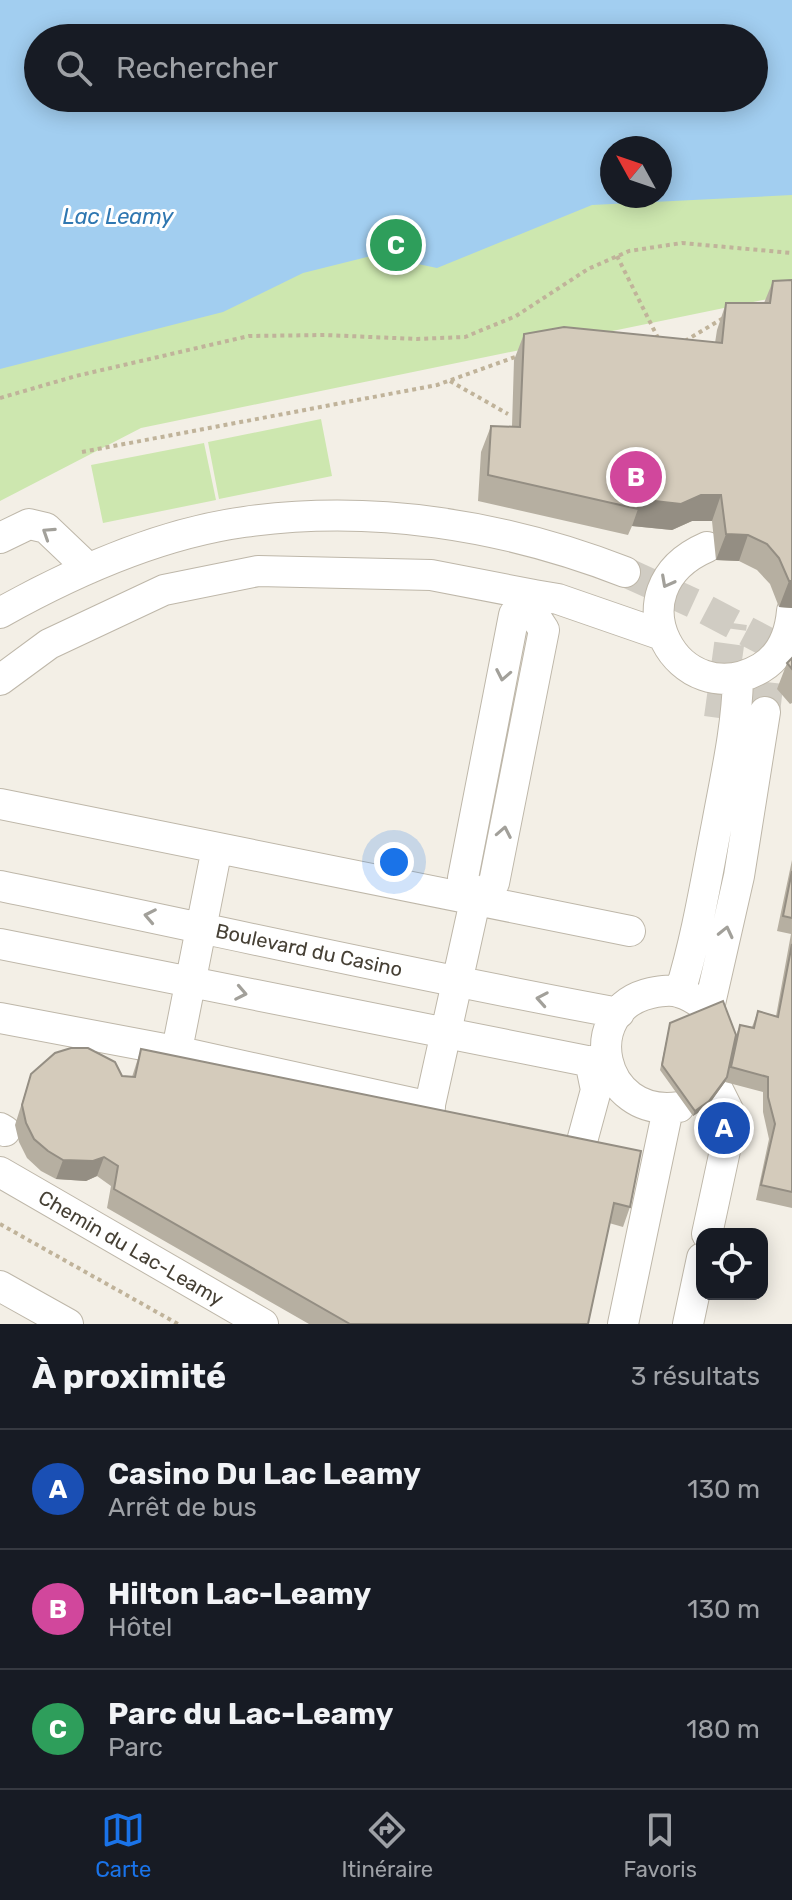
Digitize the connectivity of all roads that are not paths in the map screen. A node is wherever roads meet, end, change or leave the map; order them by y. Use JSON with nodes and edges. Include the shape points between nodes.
{"nodes":[{"id":1,"x":0,"y":538,"type":"edge"},
{"id":2,"x":707,"y":547,"type":"dead end"},
{"id":3,"x":88,"y":568,"type":"junction"},
{"id":4,"x":625,"y":572,"type":"tunnel mouth"},
{"id":5,"x":532,"y":602,"type":"junction"},
{"id":6,"x":792,"y":611,"type":"edge"},
{"id":7,"x":0,"y":613,"type":"edge"},
{"id":8,"x":662,"y":635,"type":"junction"},
{"id":9,"x":738,"y":678,"type":"junction"},
{"id":10,"x":0,"y":680,"type":"edge"},
{"id":11,"x":765,"y":712,"type":"tunnel mouth"},
{"id":12,"x":719,"y":718,"type":"tunnel mouth"},
{"id":13,"x":0,"y":804,"type":"edge"},
{"id":14,"x":217,"y":848,"type":"junction"},
{"id":15,"x":0,"y":886,"type":"edge"},
{"id":16,"x":475,"y":901,"type":"junction"},
{"id":17,"x":702,"y":904,"type":"junction"},
{"id":18,"x":201,"y":926,"type":"junction"},
{"id":19,"x":630,"y":931,"type":"dead end"},
{"id":20,"x":0,"y":944,"type":"edge"},
{"id":21,"x":190,"y":983,"type":"junction"},
{"id":22,"x":456,"y":983,"type":"junction"},
{"id":23,"x":680,"y":992,"type":"junction"},
{"id":24,"x":619,"y":1013,"type":"junction"},
{"id":25,"x":0,"y":1018,"type":"edge"},
{"id":26,"x":445,"y":1034,"type":"junction"},
{"id":27,"x":173,"y":1063,"type":"junction"},
{"id":28,"x":599,"y":1063,"type":"junction"},
{"id":29,"x":714,"y":1082,"type":"edge"},
{"id":30,"x":581,"y":1145,"type":"edge"},
{"id":31,"x":0,"y":1172,"type":"edge"},
{"id":32,"x":708,"y":1228,"type":"edge"},
{"id":33,"x":0,"y":1286,"type":"edge"},
{"id":34,"x":696,"y":1286,"type":"edge"},
{"id":35,"x":68,"y":1324,"type":"edge"},
{"id":36,"x":263,"y":1324,"type":"edge"},
{"id":37,"x":623,"y":1324,"type":"edge"},
{"id":38,"x":688,"y":1324,"type":"edge"}],
"edges":[{"from":3,"to":1,"type":"lane","one_way":true,"via":[[46,528],[29,524]]},
{"from":2,"to":8,"type":"lane","one_way":true,"via":[[668,576],[658,614]]},
{"from":3,"to":4,"type":"lane","via":[[157,544],[337,516],[518,547],[550,545]]},
{"from":3,"to":7,"type":"lane"},
{"from":5,"to":8,"type":"lane","via":[[558,599]]},
{"from":5,"to":10,"type":"lane","via":[[431,575],[258,571],[164,590],[49,644]]},
{"from":5,"to":16,"type":"lane","via":[[544,630],[494,883]]},
{"from":6,"to":9,"type":"lane","via":[[787,639],[778,653]]},
{"from":8,"to":9,"type":"lane","via":[[685,666],[703,675]]},
{"from":9,"to":17,"type":"lane","via":[[737,712]]},
{"from":23,"to":11,"type":"lane","one_way":true,"via":[[709,1008],[739,876]]},
{"from":12,"to":17,"type":"lane","via":[[690,868]]},
{"from":13,"to":14,"type":"lane"},
{"from":14,"to":16,"type":"lane"},
{"from":14,"to":18,"type":"lane"},
{"from":18,"to":15,"type":"lane","name":"Boulevard du Casino","one_way":true},
{"from":16,"to":19,"type":"lane"},
{"from":16,"to":22,"type":"lane"},
{"from":17,"to":23,"type":"lane"},
{"from":18,"to":21,"type":"lane"},
{"from":18,"to":22,"type":"lane","name":"Boulevard du Casino"},
{"from":20,"to":21,"type":"lane"},
{"from":21,"to":26,"type":"lane","one_way":true},
{"from":21,"to":27,"type":"lane"},
{"from":24,"to":22,"type":"lane","name":"Boulevard du Casino","one_way":true},
{"from":22,"to":26,"type":"lane"},
{"from":23,"to":24,"type":"lane","via":[[643,994]]},
{"from":24,"to":28,"type":"lane"},
{"from":25,"to":27,"type":"lane"},
{"from":26,"to":27,"type":"lane","via":[[427,1117]]},
{"from":26,"to":28,"type":"lane"},
{"from":28,"to":30,"type":"lane"},
{"from":28,"to":37,"type":"lane","via":[[626,1095],[646,1106],[674,1108]]},
{"from":29,"to":32,"type":"lane","via":[[732,1118]]},
{"from":31,"to":36,"type":"lane","name":"Chemin du Lac-Leamy"},
{"from":33,"to":35,"type":"lane"},
{"from":34,"to":38,"type":"lane"}]}
